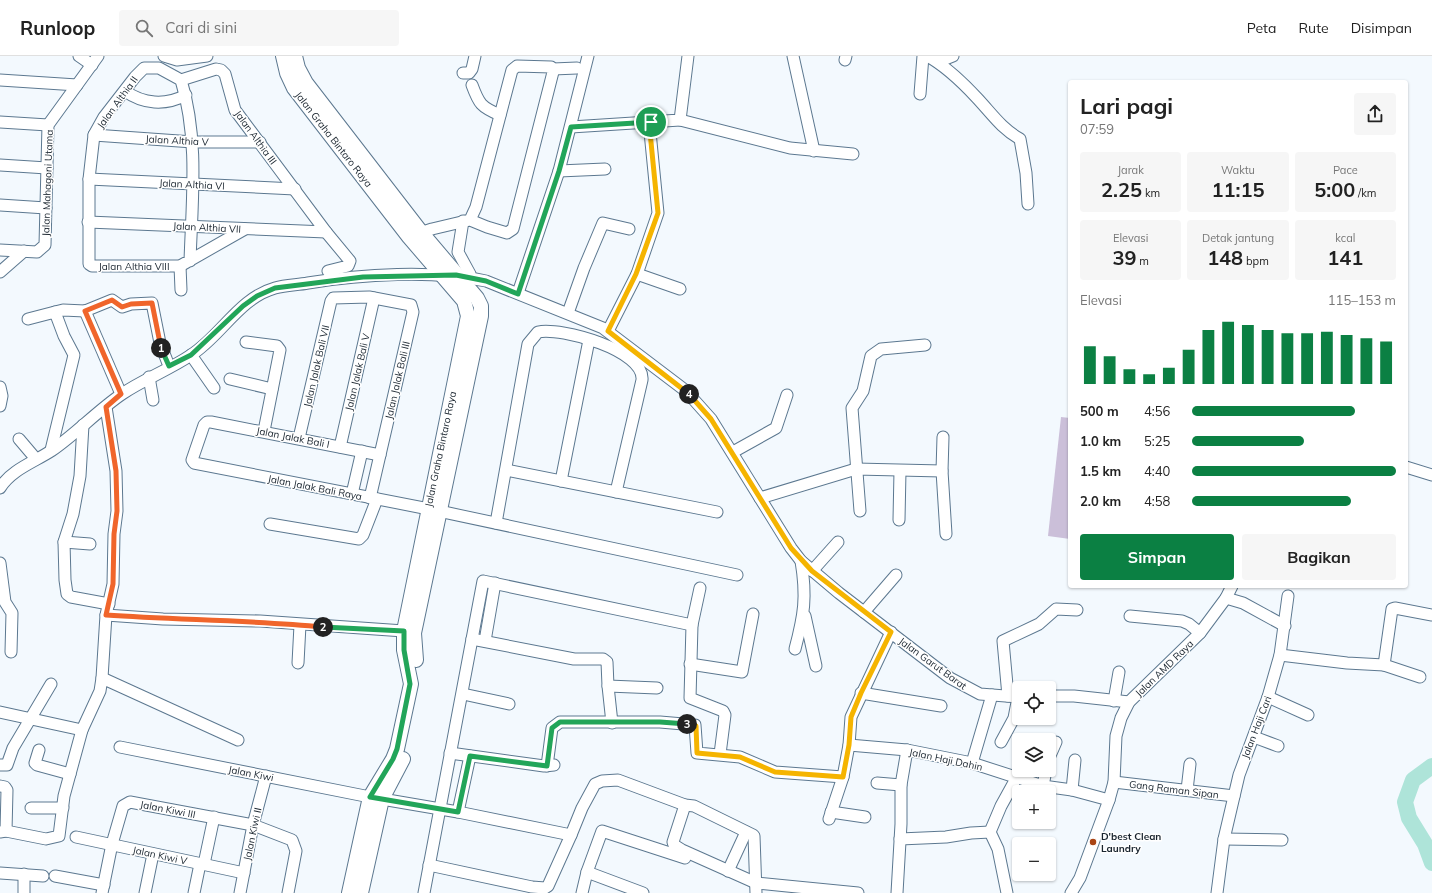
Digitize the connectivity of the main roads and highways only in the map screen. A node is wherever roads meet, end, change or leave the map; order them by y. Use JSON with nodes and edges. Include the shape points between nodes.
{"nodes":[{"id":1,"x":283,"y":56,"type":"edge"},
{"id":2,"x":295,"y":56,"type":"edge"},
{"id":3,"x":415,"y":235,"type":"junction"},
{"id":4,"x":433,"y":510,"type":"junction"},
{"id":5,"x":376,"y":798,"type":"junction"},
{"id":6,"x":349,"y":893,"type":"edge"},
{"id":7,"x":361,"y":893,"type":"edge"}],
"edges":[{"from":1,"to":3,"type":"main road","name":"Jalan Graha Bintaro Raya","via":[[294,88]]},
{"from":2,"to":3,"type":"main road","name":"Jalan Graha Bintaro Raya","via":[[306,83]]},
{"from":3,"to":4,"type":"main road","name":"Jalan Graha Bintaro Raya","via":[[456,275],[481,306],[481,316],[454,411]]},
{"from":4,"to":5,"type":"main road","name":"Jalan Graha Bintaro Raya","via":[[404,631],[404,650],[410,684],[402,727],[393,759]]},
{"from":4,"to":5,"type":"main road","name":"Jalan Graha Bintaro Raya","via":[[414,633],[419,683],[406,749],[401,765]]},
{"from":5,"to":6,"type":"main road","name":"Jalan Graha Bintaro Raya"},
{"from":5,"to":7,"type":"main road","name":"Jalan Graha Bintaro Raya"}]}
